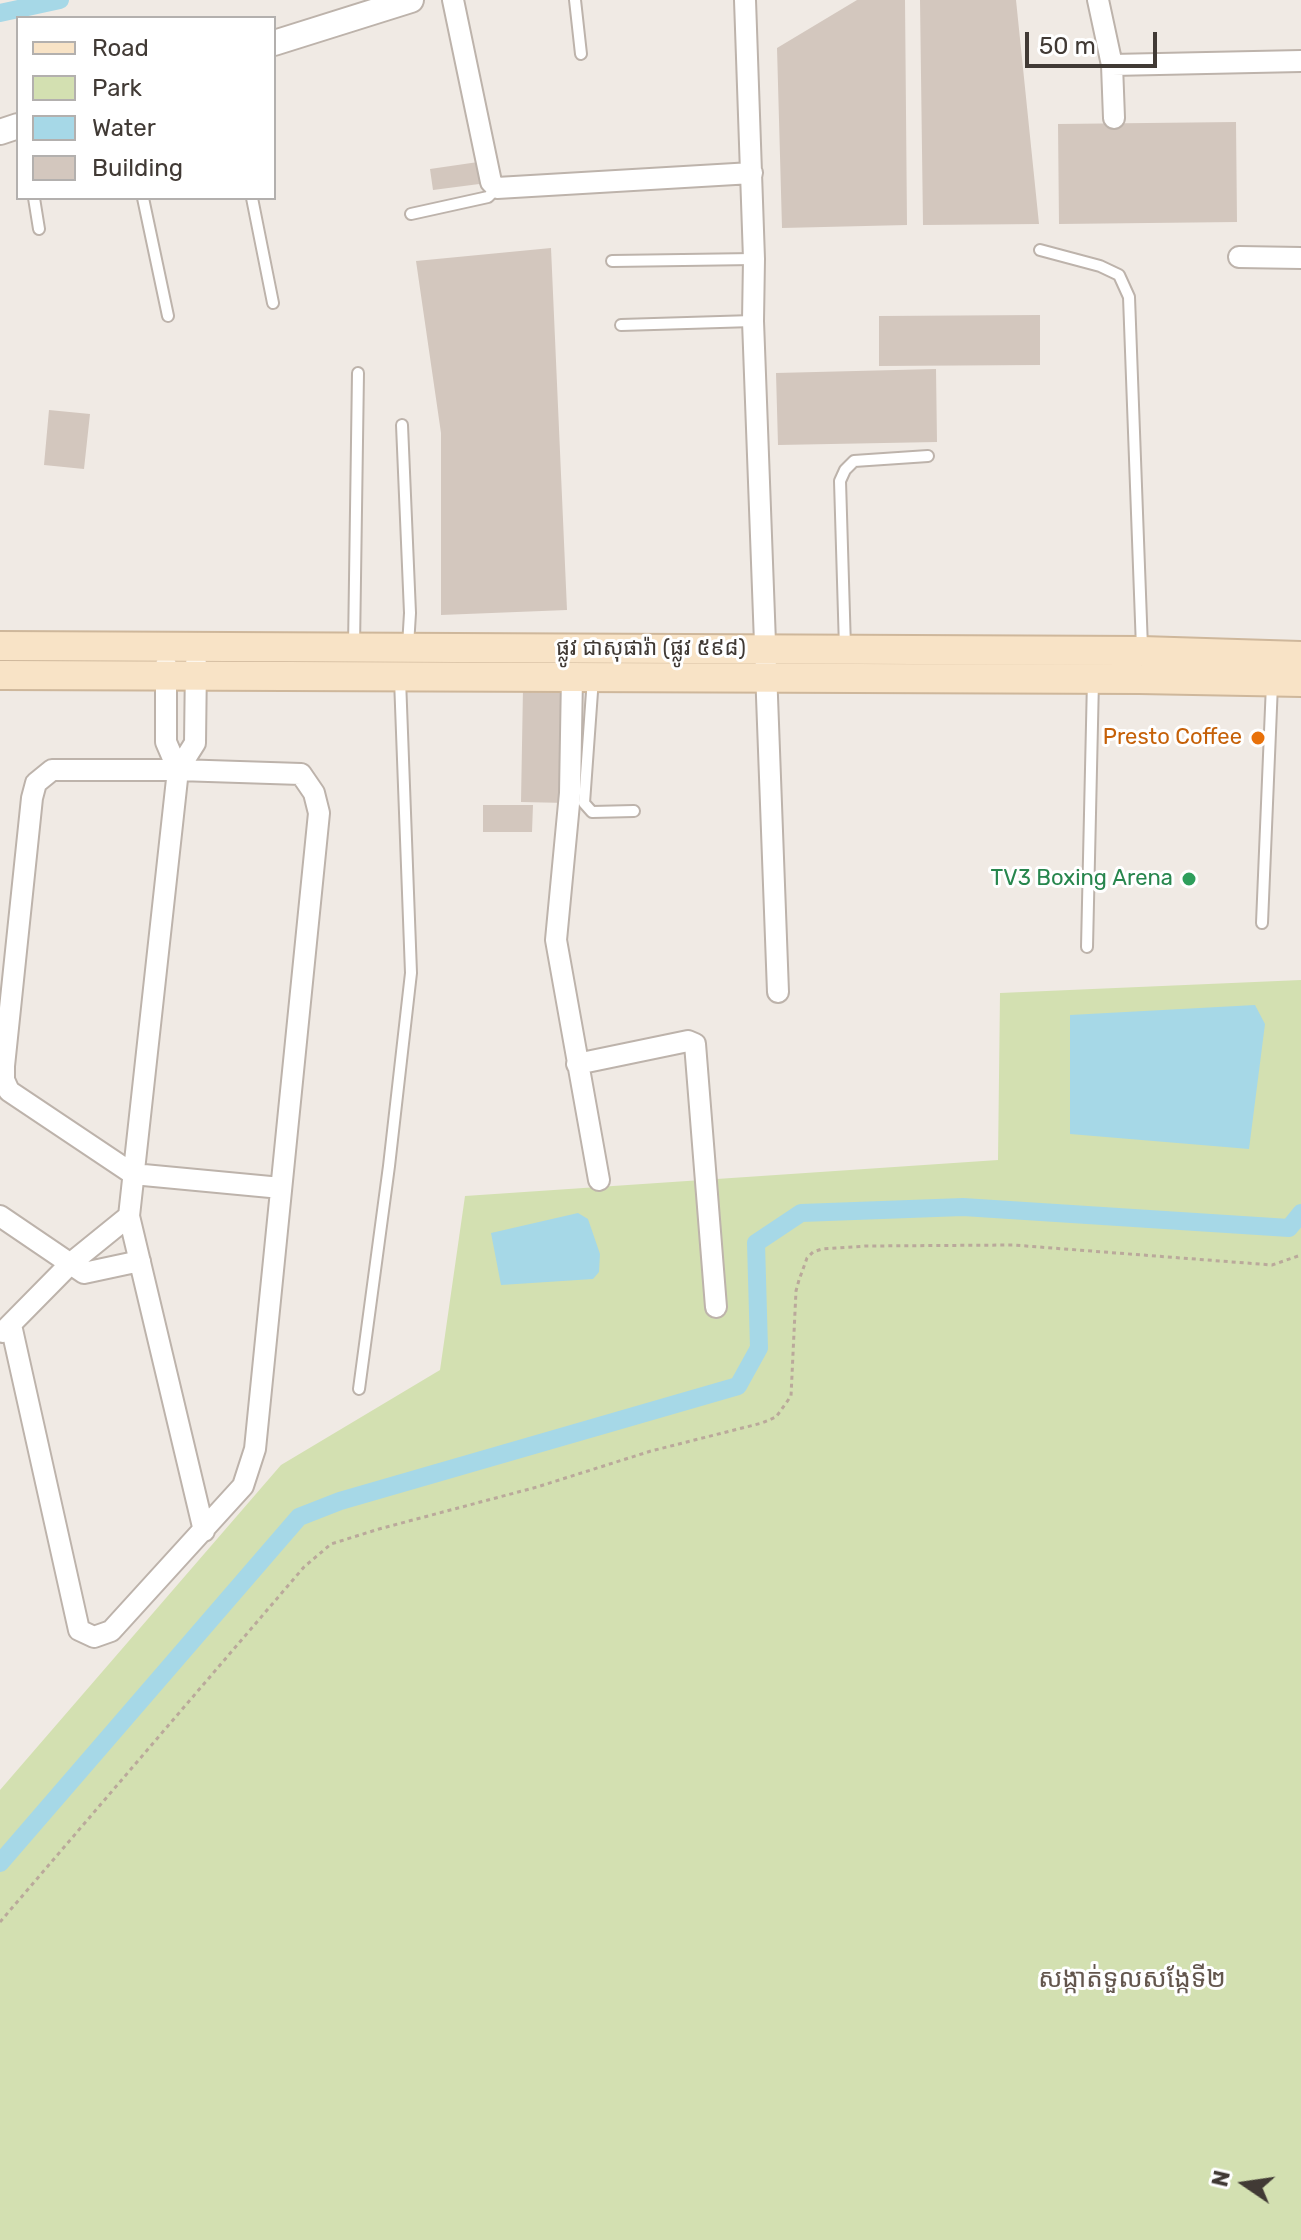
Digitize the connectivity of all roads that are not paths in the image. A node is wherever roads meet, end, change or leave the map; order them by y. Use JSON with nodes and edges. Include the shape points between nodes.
{"nodes":[{"id":1,"x":411,"y":0,"type":"edge"},
{"id":2,"x":453,"y":0,"type":"edge"},
{"id":3,"x":575,"y":0,"type":"edge"},
{"id":4,"x":745,"y":0,"type":"edge"},
{"id":5,"x":1098,"y":0,"type":"edge"},
{"id":6,"x":276,"y":42,"type":"edge"},
{"id":7,"x":581,"y":54,"type":"dead end"},
{"id":8,"x":1301,"y":61,"type":"edge"},
{"id":9,"x":1112,"y":65,"type":"junction"},
{"id":10,"x":1114,"y":118,"type":"dead end"},
{"id":11,"x":752,"y":173,"type":"junction"},
{"id":12,"x":497,"y":188,"type":"junction"},
{"id":13,"x":34,"y":200,"type":"edge"},
{"id":14,"x":143,"y":200,"type":"edge"},
{"id":15,"x":252,"y":200,"type":"edge"},
{"id":16,"x":411,"y":214,"type":"dead end"},
{"id":17,"x":39,"y":229,"type":"dead end"},
{"id":18,"x":1040,"y":250,"type":"dead end"},
{"id":19,"x":1239,"y":257,"type":"dead end"},
{"id":20,"x":1301,"y":258,"type":"edge"},
{"id":21,"x":754,"y":259,"type":"junction"},
{"id":22,"x":612,"y":261,"type":"dead end"},
{"id":23,"x":273,"y":303,"type":"dead end"},
{"id":24,"x":168,"y":316,"type":"dead end"},
{"id":25,"x":753,"y":321,"type":"junction"},
{"id":26,"x":621,"y":325,"type":"dead end"},
{"id":27,"x":358,"y":373,"type":"dead end"},
{"id":28,"x":402,"y":425,"type":"dead end"},
{"id":29,"x":928,"y":456,"type":"dead end"},
{"id":30,"x":0,"y":646,"type":"edge"},
{"id":31,"x":166,"y":646,"type":"junction"},
{"id":32,"x":196,"y":646,"type":"junction"},
{"id":33,"x":408,"y":648,"type":"junction"},
{"id":34,"x":464,"y":648,"type":"junction"},
{"id":35,"x":845,"y":650,"type":"junction"},
{"id":36,"x":1142,"y":651,"type":"junction"},
{"id":37,"x":1301,"y":656,"type":"edge"},
{"id":38,"x":353,"y":662,"type":"junction"},
{"id":39,"x":765,"y":663,"type":"junction"},
{"id":40,"x":1203,"y":667,"type":"junction"},
{"id":41,"x":166,"y":674,"type":"junction"},
{"id":42,"x":0,"y":675,"type":"edge"},
{"id":43,"x":196,"y":675,"type":"junction"},
{"id":44,"x":400,"y":675,"type":"junction"},
{"id":45,"x":464,"y":676,"type":"junction"},
{"id":46,"x":583,"y":676,"type":"junction"},
{"id":47,"x":1093,"y":678,"type":"junction"},
{"id":48,"x":1272,"y":682,"type":"junction"},
{"id":49,"x":1301,"y":682,"type":"edge"},
{"id":50,"x":178,"y":770,"type":"junction"},
{"id":51,"x":634,"y":811,"type":"dead end"},
{"id":52,"x":1262,"y":923,"type":"dead end"},
{"id":53,"x":1087,"y":947,"type":"dead end"},
{"id":54,"x":778,"y":992,"type":"dead end"},
{"id":55,"x":577,"y":1064,"type":"junction"},
{"id":56,"x":133,"y":1174,"type":"junction"},
{"id":57,"x":599,"y":1180,"type":"dead end"},
{"id":58,"x":281,"y":1188,"type":"junction"},
{"id":59,"x":0,"y":1216,"type":"edge"},
{"id":60,"x":129,"y":1216,"type":"junction"},
{"id":61,"x":140,"y":1261,"type":"junction"},
{"id":62,"x":71,"y":1263,"type":"junction"},
{"id":63,"x":716,"y":1307,"type":"dead end"},
{"id":64,"x":5,"y":1330,"type":"edge"},
{"id":65,"x":359,"y":1389,"type":"dead end"},
{"id":66,"x":204,"y":1531,"type":"junction"}],
"edges":[{"from":1,"to":6,"type":"street"},
{"from":2,"to":12,"type":"street","via":[[491,182]]},
{"from":3,"to":7,"type":"lane"},
{"from":4,"to":11,"type":"street"},
{"from":5,"to":9,"type":"street"},
{"from":8,"to":9,"type":"street"},
{"from":9,"to":10,"type":"street"},
{"from":11,"to":12,"type":"street"},
{"from":11,"to":21,"type":"street"},
{"from":12,"to":16,"type":"lane","via":[[488,197]]},
{"from":13,"to":17,"type":"lane"},
{"from":14,"to":24,"type":"lane"},
{"from":15,"to":23,"type":"lane"},
{"from":18,"to":36,"type":"lane","via":[[1119,275],[1129,297]]},
{"from":19,"to":20,"type":"street"},
{"from":21,"to":22,"type":"lane"},
{"from":21,"to":25,"type":"street"},
{"from":25,"to":26,"type":"lane"},
{"from":25,"to":39,"type":"street"},
{"from":27,"to":38,"type":"lane"},
{"from":28,"to":33,"type":"lane"},
{"from":29,"to":35,"type":"lane","via":[[854,461],[840,481]]},
{"from":30,"to":31,"type":"main road","name":"ផ្លូវ ជាសុផារ៉ា (ផ្លូវ ៥៩៨)"},
{"from":31,"to":32,"type":"main road","name":"ផ្លូវ ជាសុផារ៉ា (ផ្លូវ ៥៩៨)"},
{"from":31,"to":41,"type":"street"},
{"from":32,"to":38,"type":"main road","name":"ផ្លូវ ជាសុផារ៉ា (ផ្លូវ ៥៩៨)"},
{"from":32,"to":43,"type":"street"},
{"from":33,"to":34,"type":"main road","name":"ផ្លូវ ជាសុផារ៉ា (ផ្លូវ ៥៩៨)"},
{"from":33,"to":38,"type":"main road","name":"ផ្លូវ ជាសុផារ៉ា (ផ្លូវ ៥៩៨)"},
{"from":34,"to":39,"type":"main road","name":"ផ្លូវ ជាសុផារ៉ា (ផ្លូវ ៥៩៨)"},
{"from":34,"to":45,"type":"main road"},
{"from":35,"to":36,"type":"main road","name":"ផ្លូវ ជាសុផារ៉ា (ផ្លូវ ៥៩៨)"},
{"from":35,"to":39,"type":"main road","name":"ផ្លូវ ជាសុផារ៉ា (ផ្លូវ ៥៩៨)"},
{"from":36,"to":40,"type":"main road","name":"ផ្លូវ ជាសុផារ៉ា (ផ្លូវ ៥៩៨)"},
{"from":37,"to":40,"type":"main road","name":"ផ្លូវ ជាសុផារ៉ា (ផ្លូវ ៥៩៨)"},
{"from":38,"to":43,"type":"main road","name":"ផ្លូវ ជាសុផារ៉ា (ផ្លូវ ៥៩៨)"},
{"from":38,"to":44,"type":"main road","name":"ផ្លូវ ជាសុផារ៉ា (ផ្លូវ ៥៩៨)"},
{"from":39,"to":46,"type":"main road","name":"ផ្លូវ ជាសុផារ៉ា (ផ្លូវ ៥៩៨)"},
{"from":39,"to":47,"type":"main road","name":"ផ្លូវ ជាសុផារ៉ា (ផ្លូវ ៥៩៨)"},
{"from":39,"to":54,"type":"street"},
{"from":40,"to":47,"type":"main road","name":"ផ្លូវ ជាសុផារ៉ា (ផ្លូវ ៥៩៨)"},
{"from":40,"to":48,"type":"main road","name":"ផ្លូវ ជាសុផារ៉ា (ផ្លូវ ៥៩៨)"},
{"from":41,"to":42,"type":"main road","name":"ផ្លូវ ជាសុផារ៉ា (ផ្លូវ ៥៩៨)"},
{"from":41,"to":43,"type":"main road","name":"ផ្លូវ ជាសុផារ៉ា (ផ្លូវ ៥៩៨)"},
{"from":41,"to":50,"type":"street","via":[[166,742]]},
{"from":43,"to":50,"type":"street","via":[[195,743]]},
{"from":44,"to":45,"type":"main road","name":"ផ្លូវ ជាសុផារ៉ា (ផ្លូវ ៥៩៨)"},
{"from":44,"to":65,"type":"lane","via":[[411,973]]},
{"from":45,"to":46,"type":"main road","name":"ផ្លូវ ជាសុផារ៉ា (ផ្លូវ ៥៩៨)"},
{"from":46,"to":51,"type":"lane","via":[[584,803],[592,812]]},
{"from":46,"to":55,"type":"street","via":[[556,940]]},
{"from":47,"to":53,"type":"lane"},
{"from":48,"to":49,"type":"main road","name":"ផ្លូវ ជាសុផារ៉ា (ផ្លូវ ៥៩៨)"},
{"from":48,"to":52,"type":"lane"},
{"from":50,"to":56,"type":"street"},
{"from":50,"to":56,"type":"street","via":[[52,770],[36,783],[32,798],[4,1080],[9,1091]]},
{"from":50,"to":58,"type":"street","via":[[301,774],[319,813]]},
{"from":55,"to":57,"type":"street"},
{"from":55,"to":63,"type":"street","via":[[688,1041],[695,1044]]},
{"from":56,"to":58,"type":"street"},
{"from":56,"to":60,"type":"street"},
{"from":58,"to":66,"type":"street","via":[[255,1449],[243,1486]]},
{"from":59,"to":62,"type":"street"},
{"from":60,"to":61,"type":"street"},
{"from":60,"to":62,"type":"street"},
{"from":61,"to":62,"type":"street","via":[[84,1273]]},
{"from":61,"to":66,"type":"street"},
{"from":62,"to":64,"type":"street"},
{"from":64,"to":66,"type":"street","via":[[79,1630],[94,1637],[111,1631]]}]}
